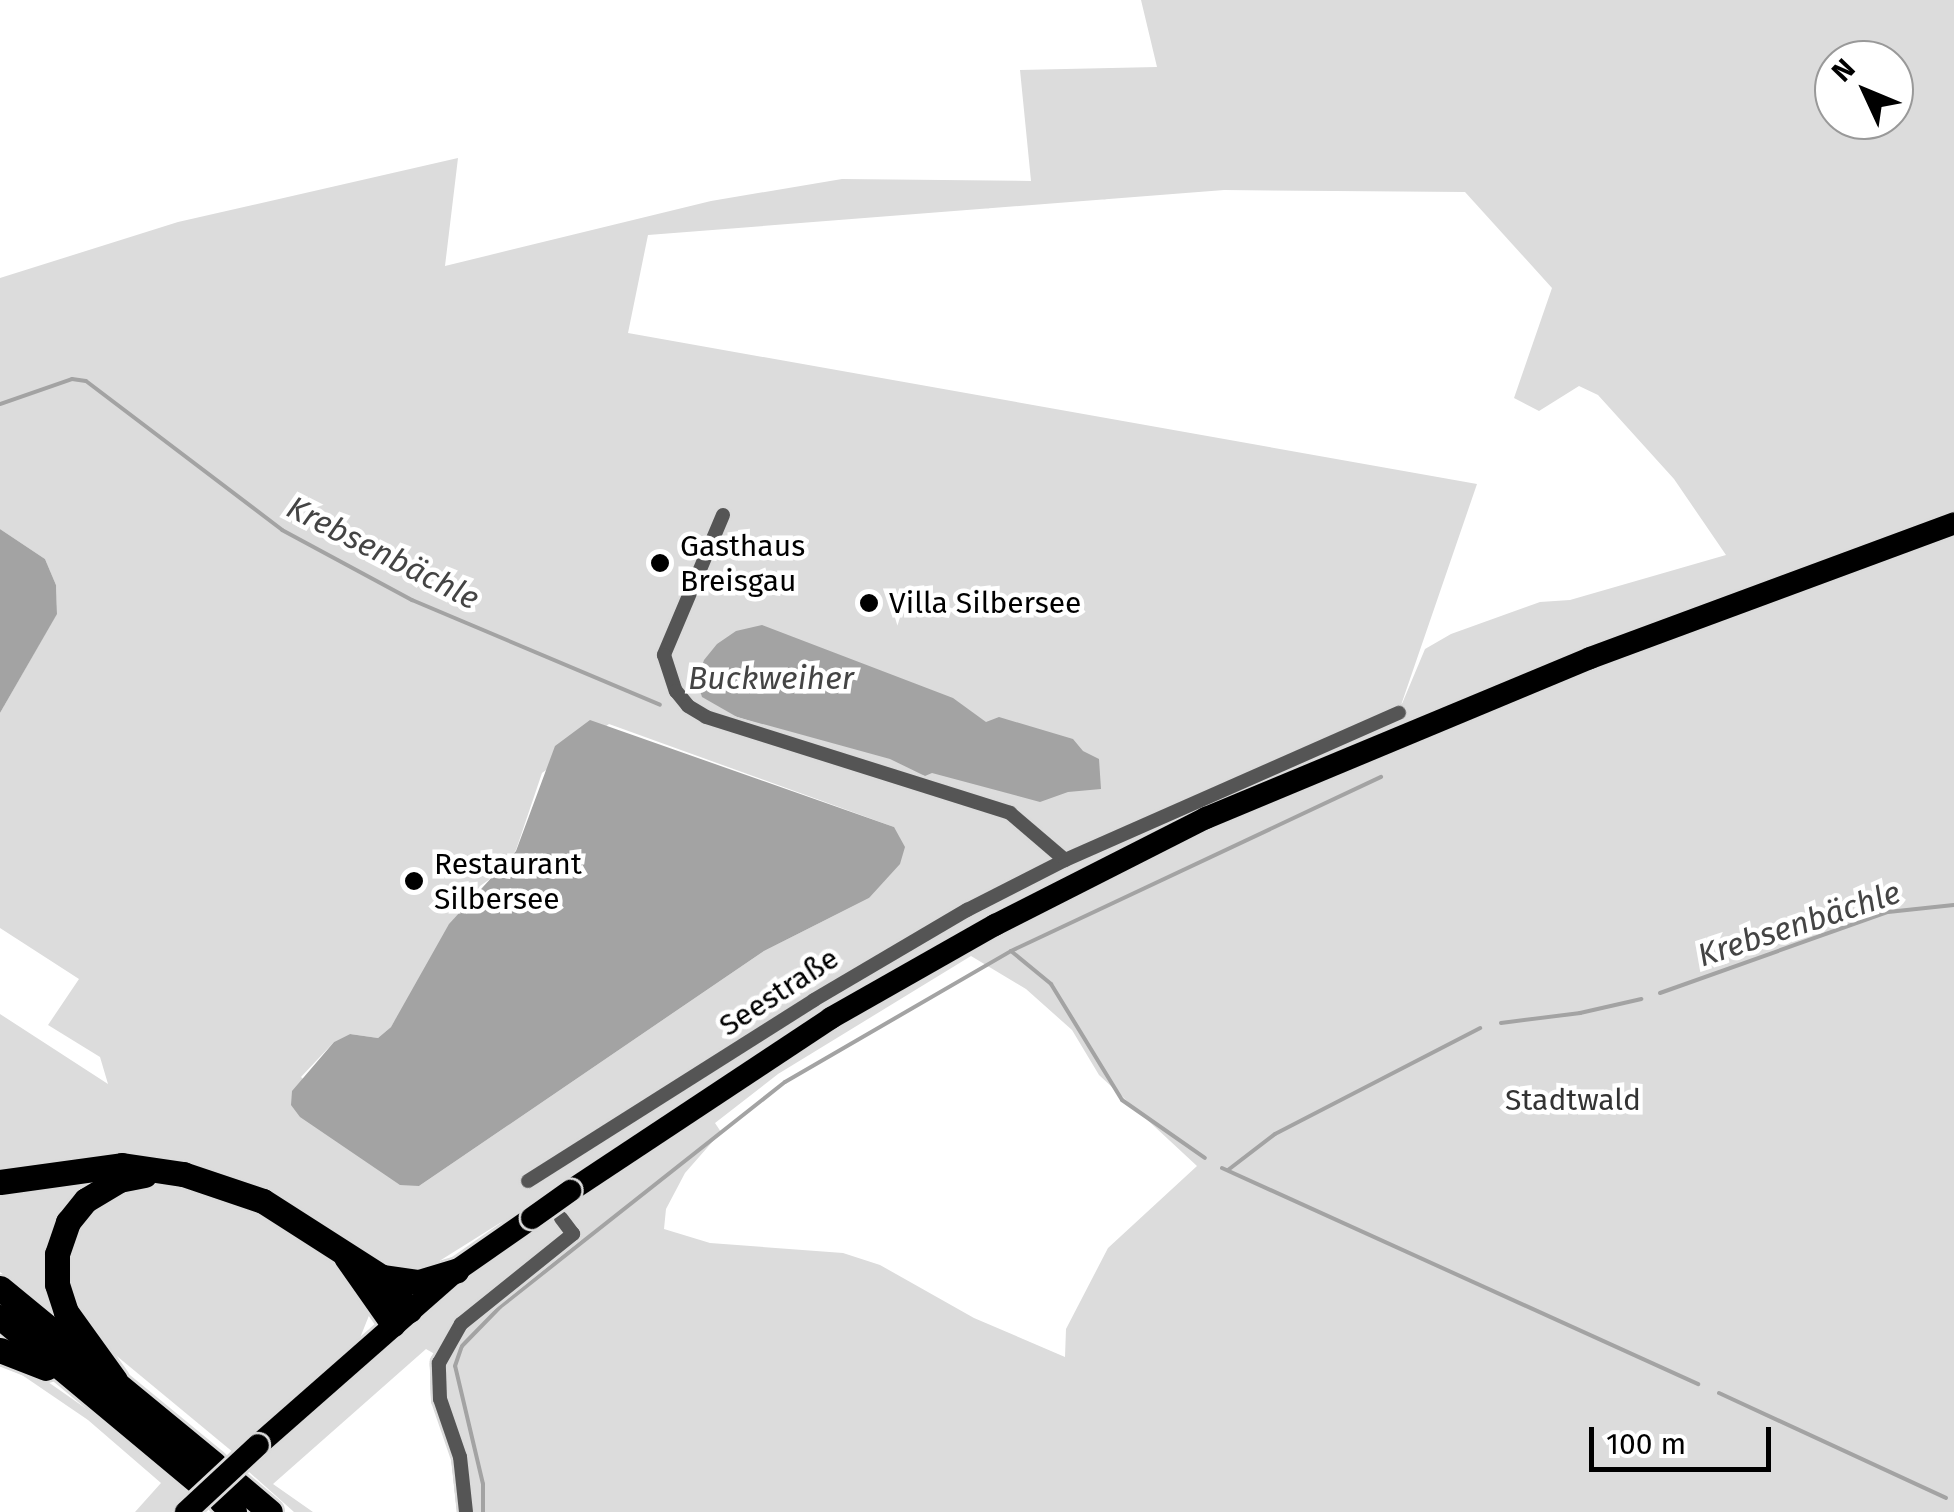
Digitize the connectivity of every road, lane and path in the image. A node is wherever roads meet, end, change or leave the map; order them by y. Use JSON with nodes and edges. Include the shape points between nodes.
{"nodes":[{"id":1,"x":723,"y":515,"type":"dead end"},
{"id":2,"x":1954,"y":524,"type":"edge"},
{"id":3,"x":1398,"y":712,"type":"dead end"},
{"id":4,"x":1065,"y":860,"type":"junction"},
{"id":5,"x":164,"y":1171,"type":"junction"},
{"id":6,"x":528,"y":1180,"type":"dead end"},
{"id":7,"x":0,"y":1182,"type":"edge"},
{"id":8,"x":561,"y":1218,"type":"dead end"},
{"id":9,"x":346,"y":1257,"type":"junction"},
{"id":10,"x":456,"y":1271,"type":"junction"},
{"id":11,"x":382,"y":1277,"type":"junction"},
{"id":12,"x":0,"y":1288,"type":"edge"},
{"id":13,"x":401,"y":1317,"type":"junction"},
{"id":14,"x":0,"y":1318,"type":"edge"},
{"id":15,"x":0,"y":1350,"type":"edge"},
{"id":16,"x":115,"y":1380,"type":"junction"},
{"id":17,"x":88,"y":1391,"type":"junction"},
{"id":18,"x":231,"y":1499,"type":"edge"},
{"id":19,"x":186,"y":1512,"type":"edge"},
{"id":20,"x":270,"y":1512,"type":"edge"},
{"id":21,"x":466,"y":1512,"type":"edge"}],
"edges":[{"from":1,"to":4,"type":"street","via":[[664,655],[688,706],[1010,813]]},
{"from":2,"to":10,"type":"main road","bridge":true,"via":[[1590,658],[1206,818],[995,924],[830,1018]]},
{"from":3,"to":4,"type":"street","name":"Seestraße"},
{"from":4,"to":6,"type":"street","name":"Seestraße","via":[[814,1000]]},
{"from":5,"to":7,"type":"highway","via":[[122,1165]]},
{"from":5,"to":9,"type":"highway","via":[[239,1190]]},
{"from":5,"to":16,"type":"highway","via":[[119,1180],[86,1200],[68,1222],[57,1254],[66,1312]]},
{"from":8,"to":21,"type":"street","via":[[573,1234],[462,1324],[439,1363],[440,1399],[460,1458]]},
{"from":9,"to":11,"type":"highway"},
{"from":9,"to":13,"type":"highway"},
{"from":10,"to":11,"type":"highway","via":[[418,1282]]},
{"from":10,"to":13,"type":"main road"},
{"from":11,"to":13,"type":"highway"},
{"from":12,"to":16,"type":"highway"},
{"from":13,"to":19,"type":"main road","bridge":true},
{"from":14,"to":17,"type":"highway"},
{"from":15,"to":17,"type":"highway"},
{"from":16,"to":17,"type":"highway","via":[[206,1472]]},
{"from":18,"to":20,"type":"highway"}]}
